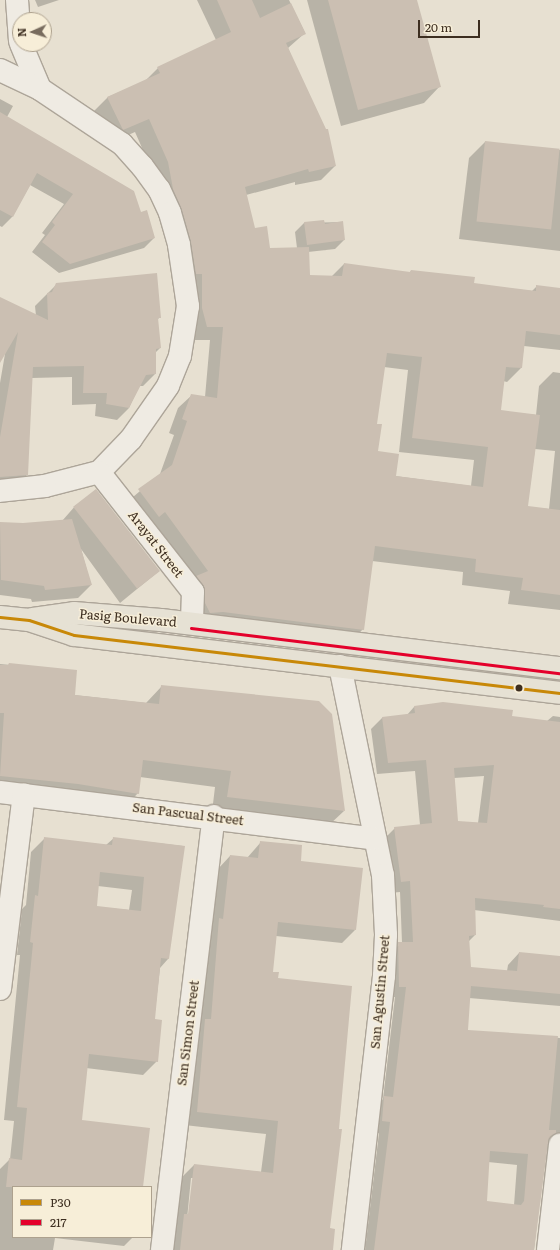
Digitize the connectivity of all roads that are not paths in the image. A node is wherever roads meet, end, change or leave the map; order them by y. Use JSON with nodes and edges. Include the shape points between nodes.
{"nodes":[{"id":1,"x":11,"y":0,"type":"edge"},
{"id":2,"x":17,"y":0,"type":"edge"},
{"id":3,"x":18,"y":12,"type":"edge"},
{"id":4,"x":0,"y":17,"type":"edge"},
{"id":5,"x":24,"y":52,"type":"edge"},
{"id":6,"x":0,"y":70,"type":"edge"},
{"id":7,"x":40,"y":89,"type":"junction"},
{"id":8,"x":99,"y":472,"type":"junction"},
{"id":9,"x":0,"y":491,"type":"edge"},
{"id":10,"x":0,"y":616,"type":"edge"},
{"id":11,"x":29,"y":620,"type":"junction"},
{"id":12,"x":192,"y":623,"type":"junction"},
{"id":13,"x":340,"y":666,"type":"junction"},
{"id":14,"x":560,"y":668,"type":"edge"},
{"id":15,"x":560,"y":693,"type":"edge"},
{"id":16,"x":0,"y":792,"type":"edge"},
{"id":17,"x":24,"y":794,"type":"junction"},
{"id":18,"x":214,"y":816,"type":"junction"},
{"id":19,"x":375,"y":839,"type":"junction"},
{"id":20,"x":0,"y":989,"type":"edge"},
{"id":21,"x":560,"y":1145,"type":"edge"},
{"id":22,"x":162,"y":1250,"type":"edge"},
{"id":23,"x":353,"y":1250,"type":"edge"},
{"id":24,"x":548,"y":1250,"type":"edge"}],
"edges":[{"from":1,"to":4,"type":"street"},
{"from":2,"to":3,"type":"street"},
{"from":5,"to":7,"type":"street"},
{"from":6,"to":7,"type":"street"},
{"from":7,"to":8,"type":"street","via":[[122,144],[142,166],[159,189],[170,213],[179,245],[188,306],[180,356],[168,386],[131,439]]},
{"from":8,"to":9,"type":"street","via":[[45,486]]},
{"from":8,"to":12,"type":"street","name":"Arayat Street","via":[[192,592]]},
{"from":10,"to":11,"type":"main road","name":"Pasig Boulevard"},
{"from":11,"to":12,"type":"main road","name":"Pasig Boulevard","via":[[74,613]]},
{"from":11,"to":13,"type":"main road","name":"Pasig Boulevard","via":[[74,635]]},
{"from":12,"to":14,"type":"main road","name":"Pasig Boulevard"},
{"from":13,"to":15,"type":"main road","name":"Pasig Boulevard"},
{"from":13,"to":19,"type":"street","name":"San Agustin Street"},
{"from":16,"to":17,"type":"street","name":"San Pascual Street"},
{"from":17,"to":18,"type":"street","name":"San Pascual Street"},
{"from":17,"to":20,"type":"street"},
{"from":18,"to":19,"type":"street","name":"San Pascual Street"},
{"from":18,"to":22,"type":"street","name":"San Simon Street"},
{"from":19,"to":23,"type":"street","name":"San Agustin Street","via":[[383,875],[386,935],[384,976]]},
{"from":21,"to":24,"type":"street"}]}
